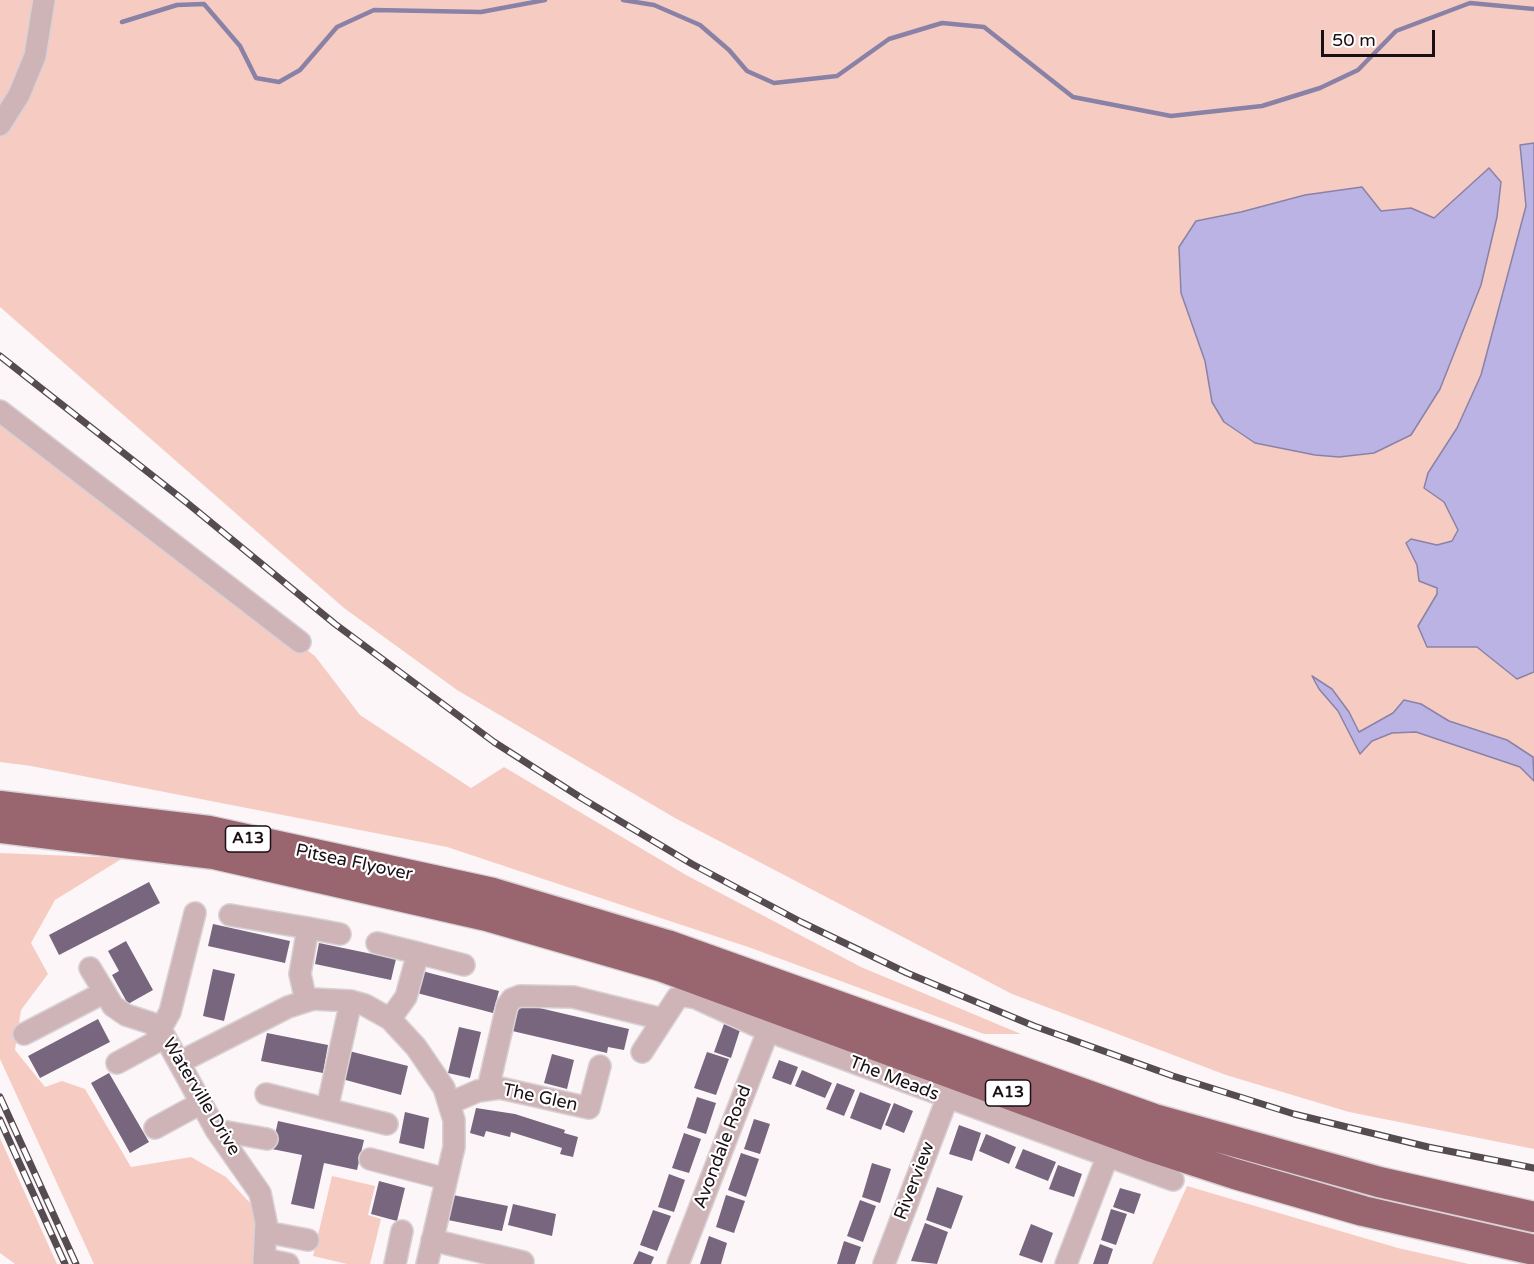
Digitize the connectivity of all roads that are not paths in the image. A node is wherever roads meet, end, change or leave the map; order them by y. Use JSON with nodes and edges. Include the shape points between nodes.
{"nodes":[{"id":1,"x":44,"y":0,"type":"edge"},
{"id":2,"x":0,"y":125,"type":"edge"},
{"id":3,"x":0,"y":411,"type":"edge"},
{"id":4,"x":300,"y":642,"type":"dead end"},
{"id":5,"x":0,"y":793,"type":"edge"},
{"id":6,"x":0,"y":807,"type":"edge"},
{"id":7,"x":0,"y":830,"type":"edge"},
{"id":8,"x":209,"y":831,"type":"junction"},
{"id":9,"x":490,"y":905,"type":"junction"},
{"id":10,"x":195,"y":913,"type":"dead end"},
{"id":11,"x":230,"y":915,"type":"dead end"},
{"id":12,"x":308,"y":928,"type":"junction"},
{"id":13,"x":340,"y":934,"type":"dead end"},
{"id":14,"x":377,"y":943,"type":"dead end"},
{"id":15,"x":418,"y":953,"type":"junction"},
{"id":16,"x":464,"y":965,"type":"dead end"},
{"id":17,"x":90,"y":968,"type":"dead end"},
{"id":18,"x":103,"y":993,"type":"junction"},
{"id":19,"x":306,"y":1001,"type":"junction"},
{"id":20,"x":351,"y":1001,"type":"junction"},
{"id":21,"x":390,"y":1019,"type":"junction"},
{"id":22,"x":662,"y":1019,"type":"junction"},
{"id":23,"x":768,"y":1031,"type":"junction"},
{"id":24,"x":24,"y":1034,"type":"dead end"},
{"id":25,"x":163,"y":1034,"type":"junction"},
{"id":26,"x":642,"y":1052,"type":"dead end"},
{"id":27,"x":180,"y":1062,"type":"junction"},
{"id":28,"x":117,"y":1063,"type":"dead end"},
{"id":29,"x":600,"y":1066,"type":"dead end"},
{"id":30,"x":490,"y":1080,"type":"dead end"},
{"id":31,"x":266,"y":1094,"type":"dead end"},
{"id":32,"x":947,"y":1099,"type":"junction"},
{"id":33,"x":201,"y":1103,"type":"junction"},
{"id":34,"x":450,"y":1103,"type":"junction"},
{"id":35,"x":327,"y":1109,"type":"junction"},
{"id":36,"x":387,"y":1124,"type":"dead end"},
{"id":37,"x":154,"y":1128,"type":"dead end"},
{"id":38,"x":216,"y":1130,"type":"junction"},
{"id":39,"x":267,"y":1139,"type":"dead end"},
{"id":40,"x":1108,"y":1155,"type":"junction"},
{"id":41,"x":370,"y":1159,"type":"dead end"},
{"id":42,"x":446,"y":1179,"type":"junction"},
{"id":43,"x":1173,"y":1180,"type":"dead end"},
{"id":44,"x":1534,"y":1217,"type":"edge"},
{"id":45,"x":402,"y":1231,"type":"dead end"},
{"id":46,"x":266,"y":1232,"type":"junction"},
{"id":47,"x":308,"y":1240,"type":"dead end"},
{"id":48,"x":432,"y":1240,"type":"junction"},
{"id":49,"x":1534,"y":1250,"type":"edge"},
{"id":50,"x":264,"y":1262,"type":"edge"},
{"id":51,"x":523,"y":1262,"type":"dead end"},
{"id":52,"x":288,"y":1264,"type":"edge"},
{"id":53,"x":394,"y":1264,"type":"edge"},
{"id":54,"x":427,"y":1264,"type":"edge"},
{"id":55,"x":678,"y":1264,"type":"edge"},
{"id":56,"x":884,"y":1264,"type":"edge"},
{"id":57,"x":1066,"y":1264,"type":"edge"}],
"edges":[{"from":1,"to":2,"type":"street","via":[[34,56],[19,95]]},
{"from":3,"to":4,"type":"street"},
{"from":5,"to":8,"type":"highway","number":"A13"},
{"from":6,"to":8,"type":"highway","name":"Pitsea Flyover","number":"A13"},
{"from":7,"to":9,"type":"highway","name":"Pitsea Flyover","number":"A13","via":[[214,854]]},
{"from":8,"to":9,"type":"highway","name":"Pitsea Flyover","number":"A13"},
{"from":9,"to":44,"type":"highway","number":"A13","via":[[667,945],[1154,1119],[1379,1182]]},
{"from":9,"to":49,"type":"highway","number":"A13","via":[[1235,1174],[1363,1211]]},
{"from":10,"to":25,"type":"street"},
{"from":11,"to":12,"type":"street"},
{"from":12,"to":13,"type":"street"},
{"from":12,"to":19,"type":"street","via":[[300,974]]},
{"from":14,"to":15,"type":"street"},
{"from":15,"to":16,"type":"street"},
{"from":15,"to":21,"type":"street","via":[[406,996]]},
{"from":17,"to":18,"type":"street","name":"Waterville Drive"},
{"from":18,"to":24,"type":"street"},
{"from":18,"to":25,"type":"street","name":"Waterville Drive","via":[[119,1011],[151,1023]]},
{"from":19,"to":20,"type":"street"},
{"from":19,"to":27,"type":"street"},
{"from":20,"to":21,"type":"street"},
{"from":20,"to":35,"type":"street"},
{"from":21,"to":34,"type":"street","via":[[430,1066]]},
{"from":22,"to":23,"type":"street","name":"The Meads","via":[[677,998],[685,996]]},
{"from":22,"to":26,"type":"street","name":"The Meads"},
{"from":22,"to":30,"type":"street","via":[[573,998],[520,996],[507,1006]]},
{"from":23,"to":32,"type":"street","name":"The Meads"},
{"from":23,"to":55,"type":"street","name":"Avondale Road"},
{"from":25,"to":27,"type":"street","name":"Waterville Drive"},
{"from":25,"to":28,"type":"street"},
{"from":27,"to":33,"type":"street","name":"Waterville Drive"},
{"from":29,"to":34,"type":"street","name":"The Glen","via":[[589,1108],[500,1088],[478,1091]]},
{"from":31,"to":35,"type":"street"},
{"from":32,"to":40,"type":"street","name":"The Meads"},
{"from":32,"to":56,"type":"street","name":"Riverview"},
{"from":33,"to":37,"type":"street"},
{"from":33,"to":38,"type":"street","name":"Waterville Drive"},
{"from":34,"to":42,"type":"street","via":[[454,1134]]},
{"from":35,"to":36,"type":"street"},
{"from":38,"to":39,"type":"street"},
{"from":38,"to":46,"type":"street","name":"Waterville Drive","via":[[260,1193]]},
{"from":40,"to":43,"type":"street","name":"The Meads"},
{"from":40,"to":57,"type":"street"},
{"from":41,"to":42,"type":"street"},
{"from":42,"to":48,"type":"street"},
{"from":45,"to":53,"type":"street"},
{"from":46,"to":47,"type":"street"},
{"from":46,"to":50,"type":"street","name":"Waterville Drive"},
{"from":48,"to":51,"type":"street"},
{"from":48,"to":54,"type":"street"},
{"from":50,"to":52,"type":"street"}]}
